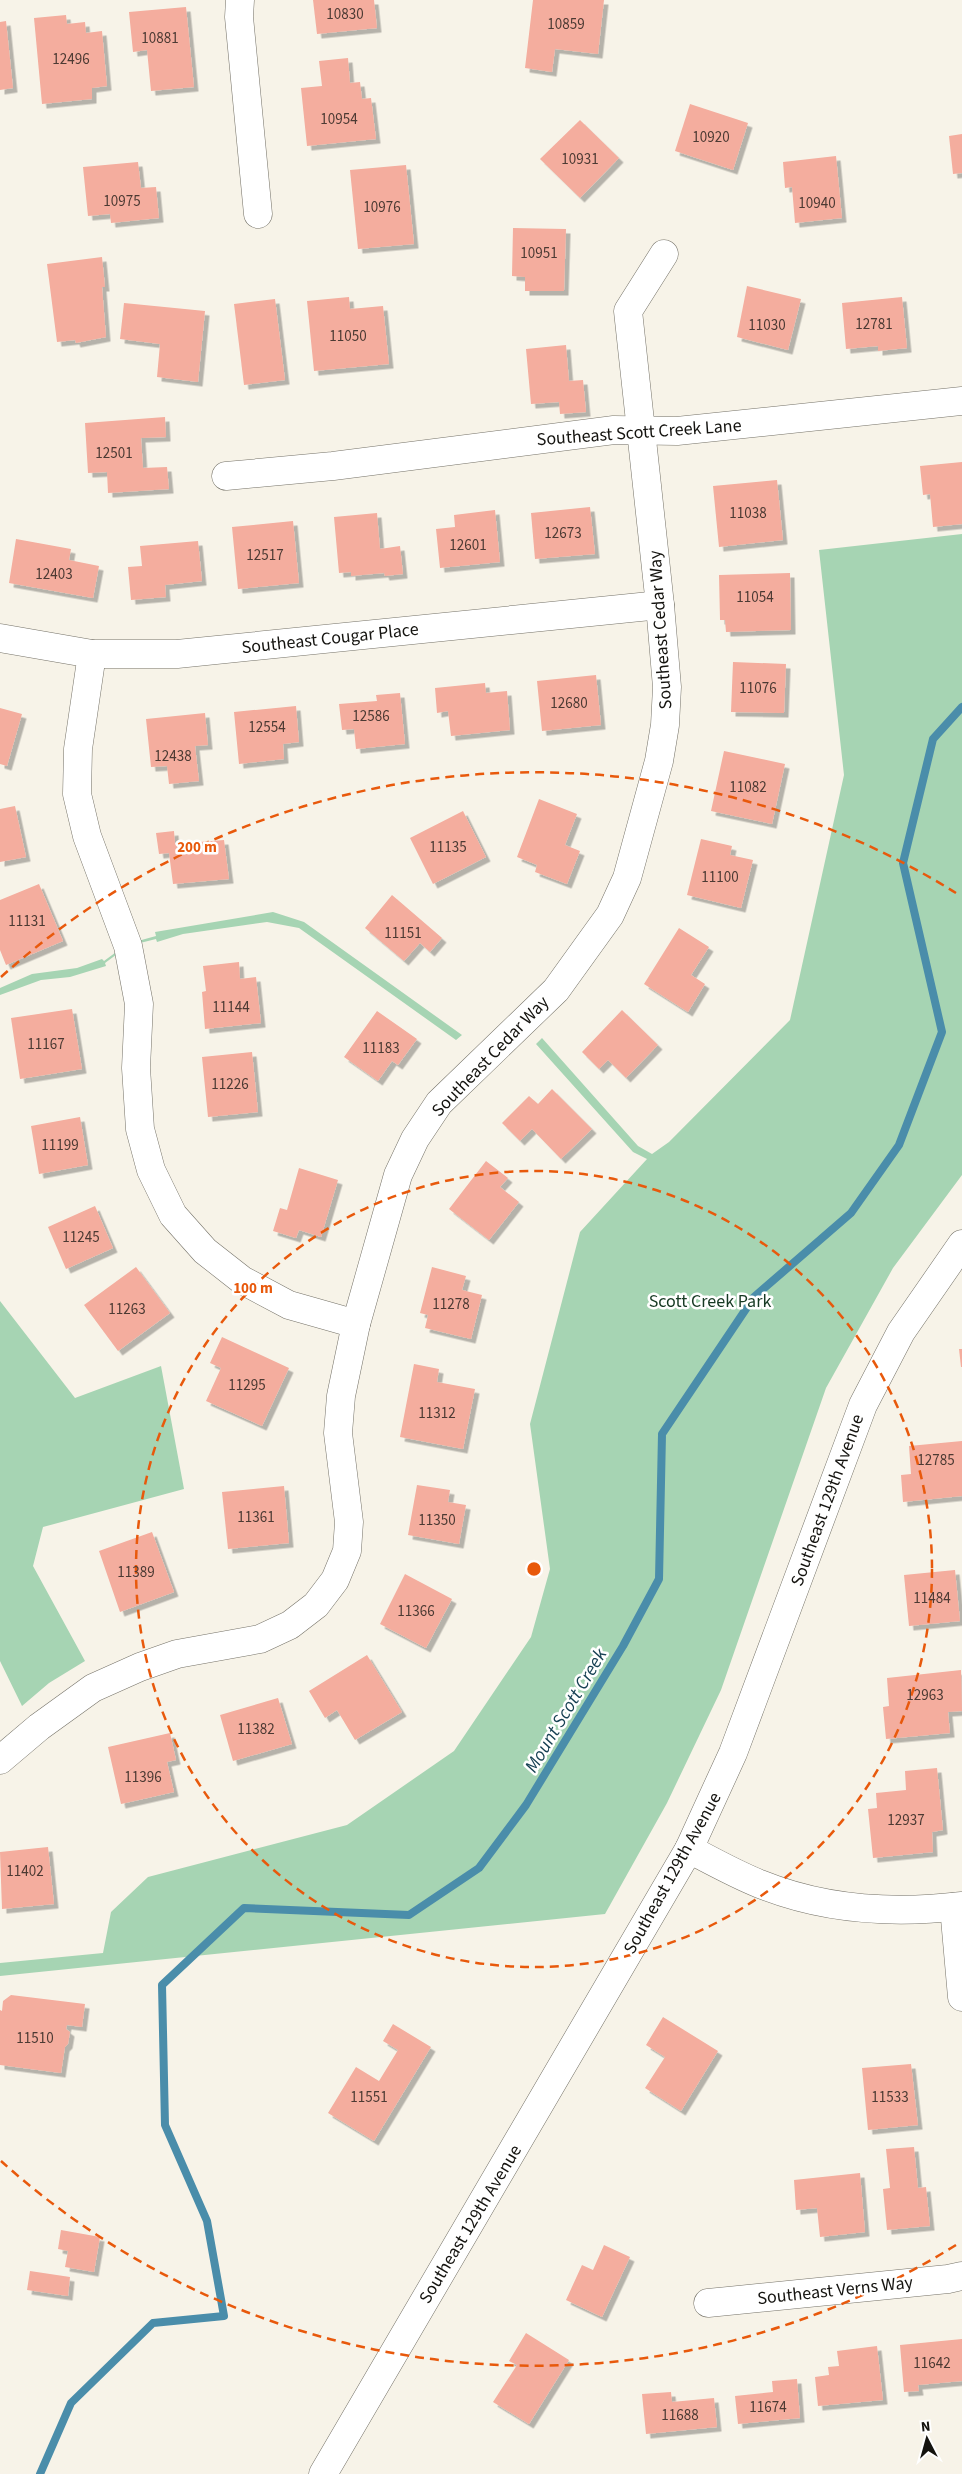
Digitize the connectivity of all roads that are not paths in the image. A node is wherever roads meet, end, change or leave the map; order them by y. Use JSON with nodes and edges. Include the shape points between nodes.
{"nodes":[{"id":1,"x":240,"y":0,"type":"edge"},
{"id":2,"x":258,"y":214,"type":"dead end"},
{"id":3,"x":664,"y":254,"type":"dead end"},
{"id":4,"x":962,"y":401,"type":"edge"},
{"id":5,"x":641,"y":431,"type":"junction"},
{"id":6,"x":226,"y":476,"type":"dead end"},
{"id":7,"x":660,"y":605,"type":"junction"},
{"id":8,"x":0,"y":638,"type":"edge"},
{"id":9,"x":92,"y":654,"type":"junction"},
{"id":10,"x":962,"y":1244,"type":"edge"},
{"id":11,"x":356,"y":1324,"type":"junction"},
{"id":12,"x":0,"y":1760,"type":"edge"},
{"id":13,"x":688,"y":1849,"type":"junction"},
{"id":14,"x":958,"y":1907,"type":"edge"},
{"id":15,"x":962,"y":1996,"type":"edge"},
{"id":16,"x":962,"y":2276,"type":"edge"},
{"id":17,"x":708,"y":2303,"type":"dead end"},
{"id":18,"x":323,"y":2474,"type":"edge"}],
"edges":[{"from":1,"to":2,"type":"street"},
{"from":3,"to":5,"type":"street","name":"Southeast Cedar Way","via":[[628,310]]},
{"from":4,"to":5,"type":"street","name":"Southeast Scott Creek Lane","via":[[677,431]]},
{"from":5,"to":6,"type":"street","name":"Southeast Scott Creek Lane","via":[[614,430],[333,466]]},
{"from":5,"to":7,"type":"street","name":"Southeast Cedar Way"},
{"from":7,"to":9,"type":"street","name":"Southeast Cougar Place","via":[[177,654]]},
{"from":7,"to":11,"type":"street","name":"Southeast Cedar Way","via":[[667,687],[665,725],[659,762],[627,878],[610,915],[556,990],[439,1103],[415,1139],[398,1175]]},
{"from":8,"to":9,"type":"street","name":"Southeast Cougar Place"},
{"from":9,"to":11,"type":"street","via":[[78,750],[77,794],[87,836],[128,946],[139,1004],[136,1077],[140,1129],[151,1170],[173,1214],[205,1251],[242,1280],[289,1305]]},
{"from":10,"to":13,"type":"street","name":"Southeast 129th Avenue","via":[[901,1332],[863,1405],[733,1753]]},
{"from":11,"to":12,"type":"street","name":"Southeast Cedar Way","via":[[341,1396],[338,1433],[349,1522],[347,1551],[335,1580],[316,1605],[290,1625],[260,1639],[177,1654],[93,1688],[38,1727]]},
{"from":13,"to":14,"type":"street","via":[[760,1884],[810,1900],[882,1910]]},
{"from":13,"to":18,"type":"street","name":"Southeast 129th Avenue"},
{"from":14,"to":15,"type":"street"},
{"from":16,"to":17,"type":"street","name":"Southeast Verns Way"}]}
